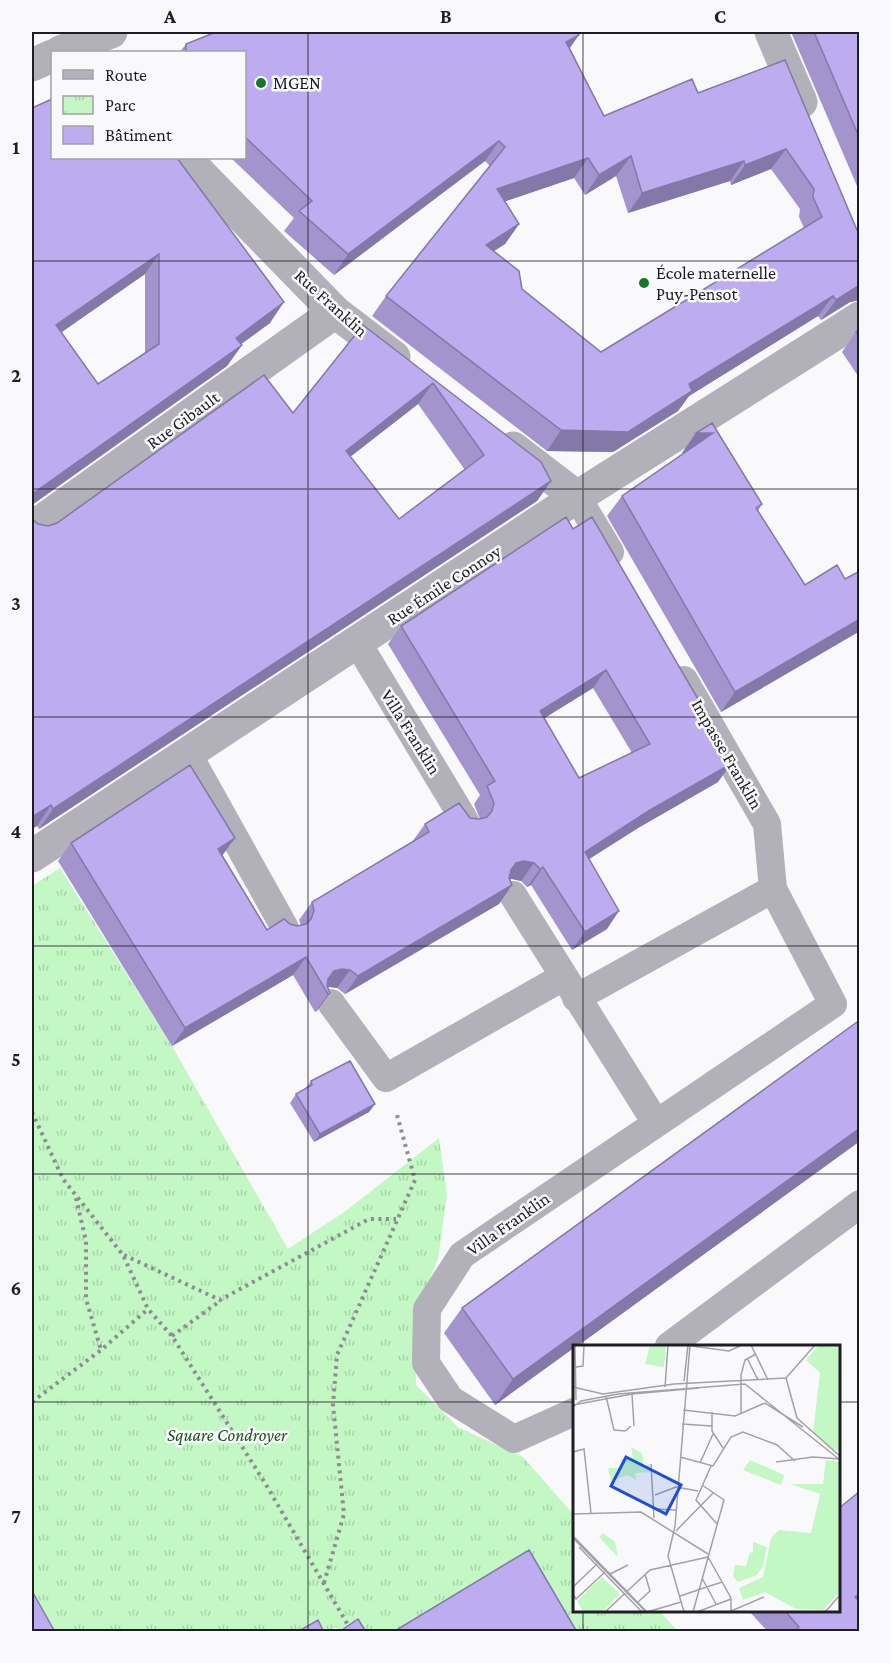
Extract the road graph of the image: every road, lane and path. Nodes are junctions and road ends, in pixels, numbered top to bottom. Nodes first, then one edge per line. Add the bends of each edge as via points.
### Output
1 (771, 32) edge
2 (106, 37) edge
3 (63, 51) edge
4 (51, 56) edge
5 (32, 65) edge
6 (811, 126) edge
7 (186, 159) edge
8 (335, 312) junction
9 (860, 318) edge
10 (419, 376) edge
11 (493, 433) edge
12 (577, 497) junction
13 (32, 528) edge
14 (622, 572) edge
15 (357, 642) junction
16 (674, 662) edge
17 (188, 754) junction
18 (465, 821) edge
19 (767, 824) joint
20 (32, 856) edge
21 (773, 889) junction
22 (513, 896) edge
23 (285, 928) edge
24 (570, 988) junction
25 (331, 1003) edge
26 (386, 1078) junction
27 (32, 1112) edge
28 (656, 1123) junction
29 (76, 1196) junction
30 (860, 1204) edge
31 (396, 1219) junction
32 (123, 1254) junction
33 (220, 1300) junction
34 (148, 1309) junction
35 (172, 1336) junction
36 (672, 1345) edge
37 (101, 1350) junction
38 (32, 1402) edge
39 (573, 1412) edge
40 (323, 1583) junction
41 (352, 1632) edge

1 - 6 street
2 - 3 street
4 - 5 street
7 - 8 street, Rue Franklin
8 - 10 street, Rue Franklin
8 - 13 street, Rue Gibault
9 - 12 street, Rue Émile Connoy
11 - 12 street
12 - 14 lane
12 - 15 street, Rue Émile Connoy
15 - 17 street, Rue Émile Connoy
15 - 18 lane, Villa Franklin
16 - 19 lane, Impasse Franklin
17 - 20 street, Rue Émile Connoy
17 - 23 lane
19 - 21 lane, Villa Franklin
21 - 24 lane
21 - 28 lane, Villa Franklin via 833,1004
22 - 24 lane
24 - 26 lane
24 - 28 lane
25 - 26 lane
26 - 31 path via 415,1180
27 - 29 path via 63,1179
28 - 39 lane, Villa Franklin via 462,1255 427,1309 426,1363 450,1399 514,1439
29 - 32 path
29 - 37 path via 86,1241 86,1299
30 - 36 lane
31 - 33 path via 369,1219
31 - 40 path via 337,1355 333,1405 344,1514
32 - 33 path
32 - 34 path
33 - 35 path
34 - 35 path
34 - 37 path
35 - 40 path
37 - 38 path
40 - 41 path

